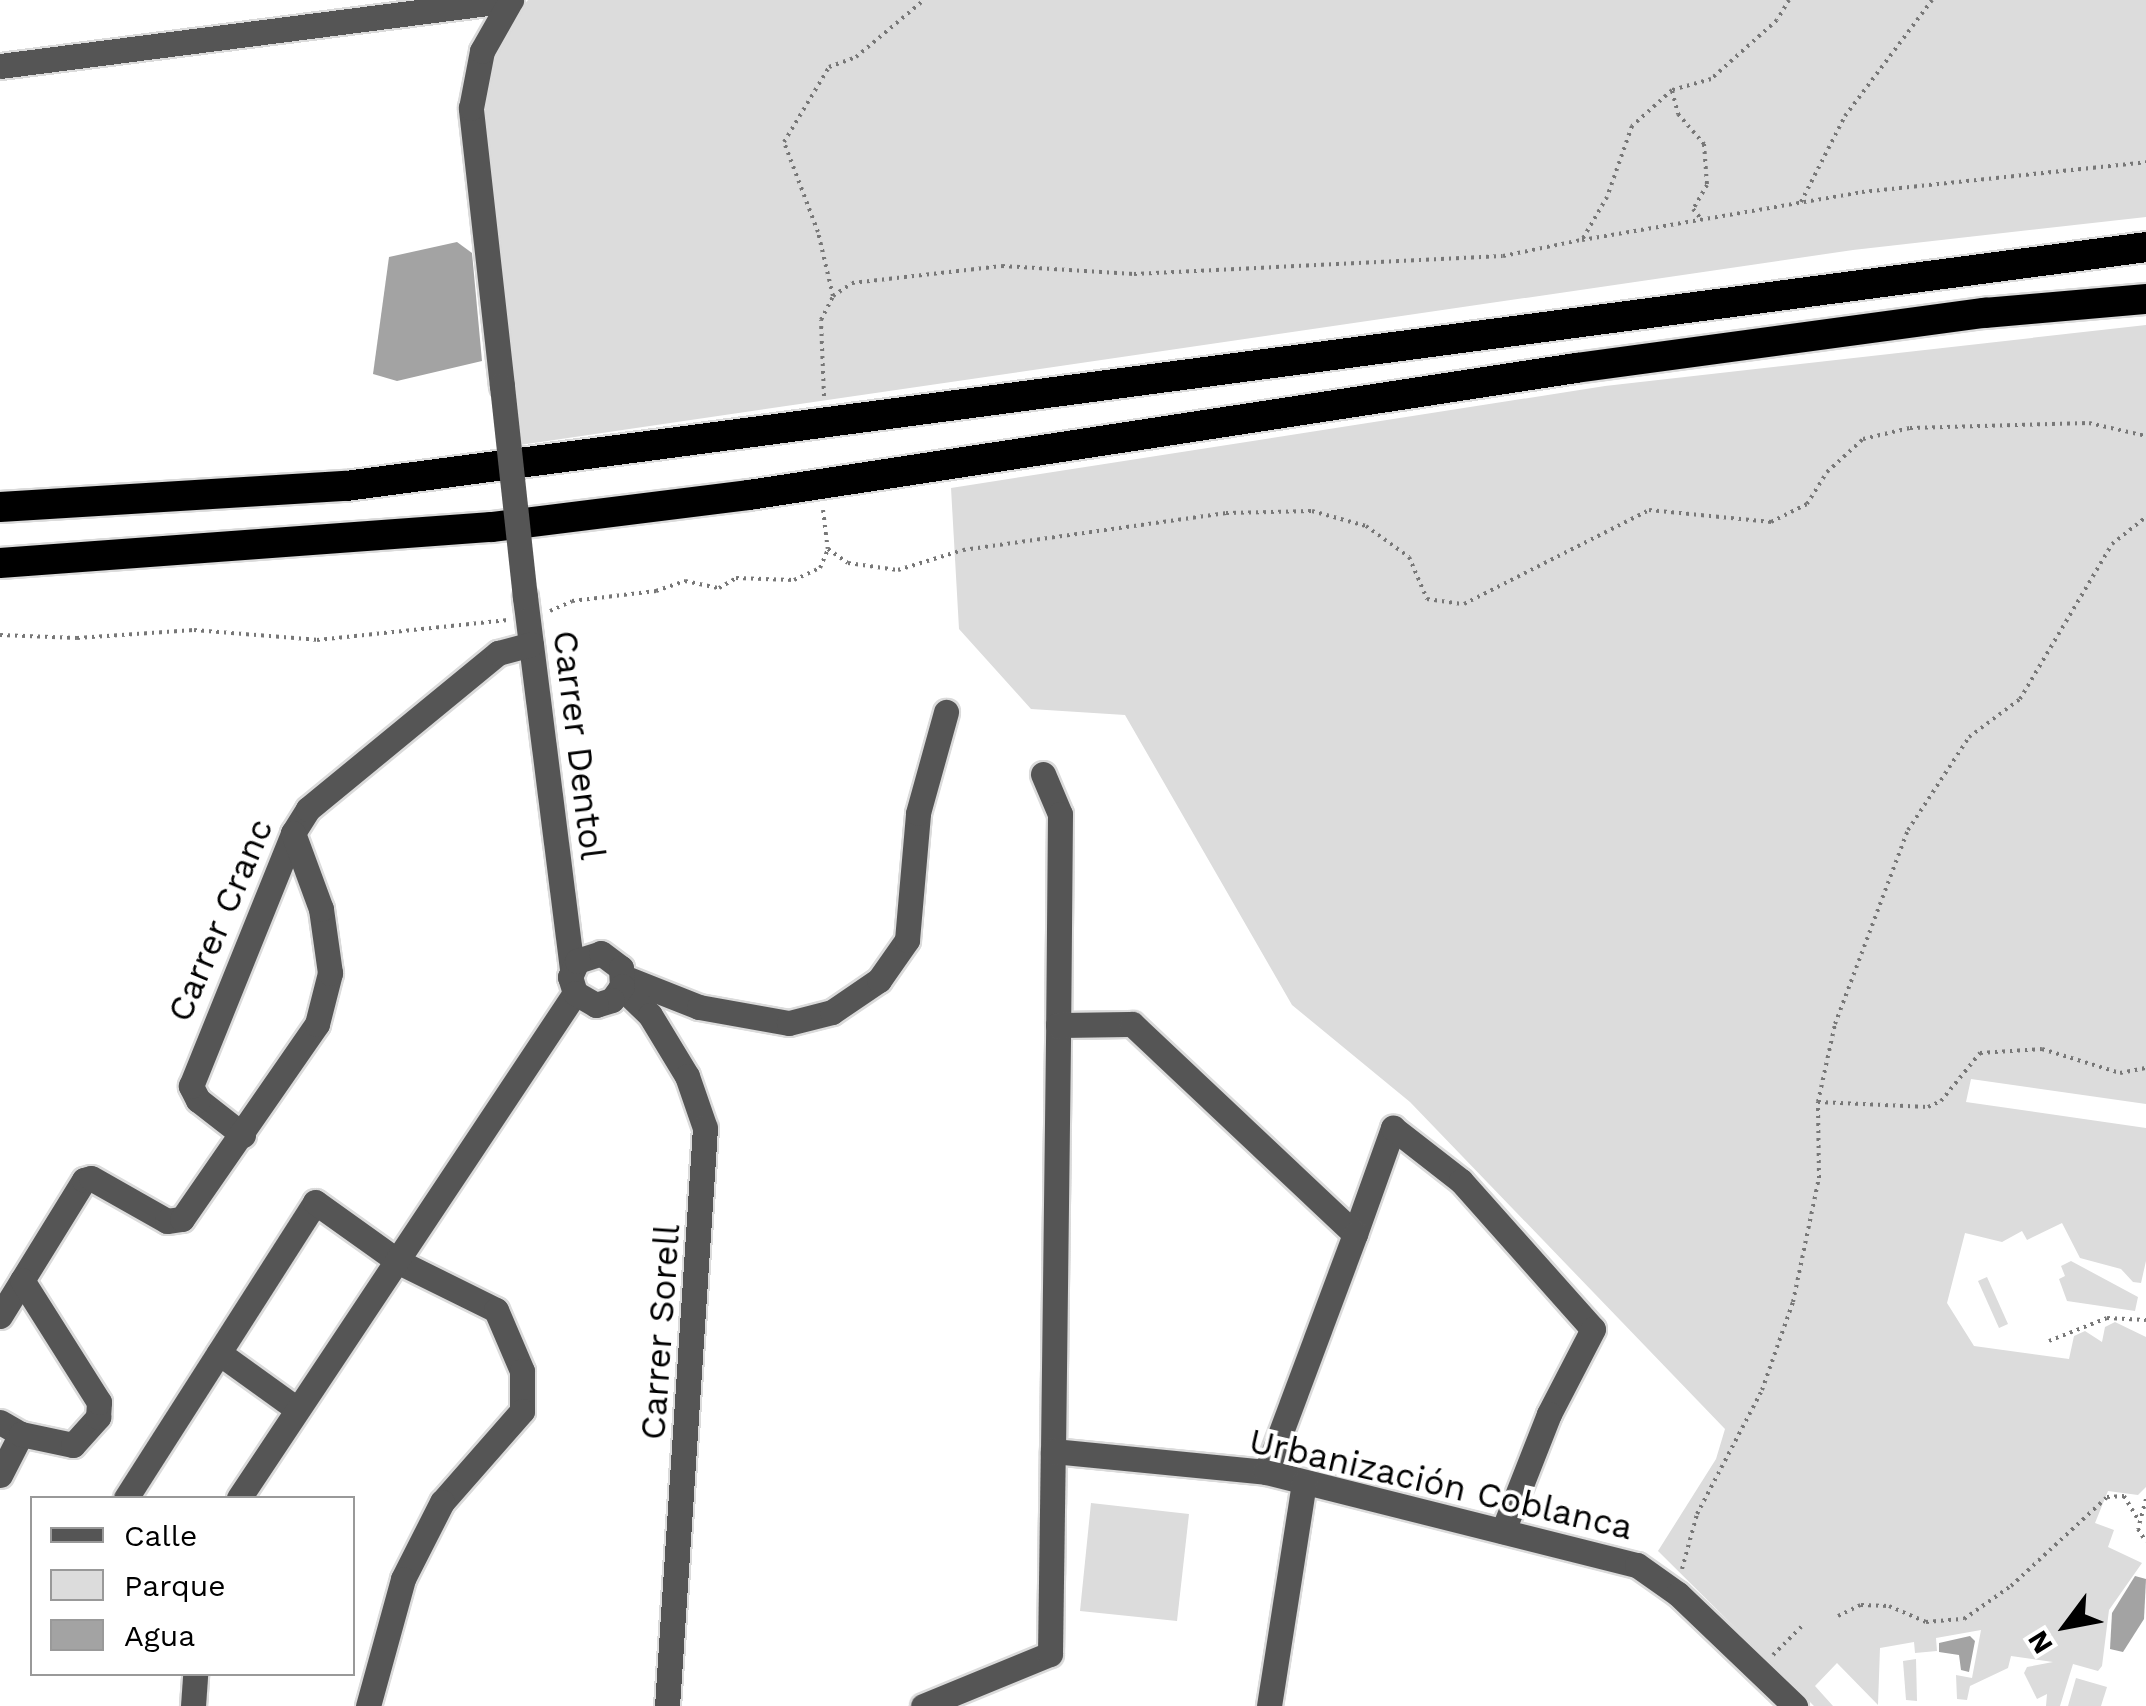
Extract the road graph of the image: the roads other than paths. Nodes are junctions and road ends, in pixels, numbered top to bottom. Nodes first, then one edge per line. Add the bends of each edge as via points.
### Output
1 (511, 0) edge
2 (0, 66) edge
3 (2146, 248) edge
4 (2146, 299) edge
5 (0, 507) edge
6 (0, 563) edge
7 (528, 620) junction
8 (946, 712) dead end
9 (1044, 774) dead end
10 (290, 840) junction
11 (270, 884) junction
12 (311, 884) junction
13 (563, 902) junction
14 (601, 953) junction
15 (574, 981) junction
16 (622, 982) junction
17 (684, 1002) junction
18 (1058, 1025) junction
19 (660, 1032) junction
20 (243, 1136) junction
21 (1355, 1234) junction
22 (400, 1262) junction
23 (22, 1280) junction
24 (0, 1316) edge
25 (218, 1353) junction
26 (297, 1408) junction
27 (10, 1428) edge
28 (1053, 1451) junction
29 (1266, 1472) junction
30 (0, 1475) edge
31 (1304, 1482) junction
32 (127, 1496) edge
33 (240, 1496) edge
34 (1503, 1532) junction
35 (194, 1676) edge
36 (193, 1706) edge
37 (368, 1706) edge
38 (667, 1706) edge
39 (927, 1706) edge
40 (1269, 1706) edge
41 (1795, 1706) edge

1 - 2 street
1 - 7 street, Carrer Dentol, bridge via 482,51 471,108
3 - 5 highway via 346,486
4 - 6 highway via 1986,312 1576,368 492,527
7 - 10 street, Carrer Cranc via 308,809
7 - 13 street, Carrer Dentol
8 - 17 street via 918,813 912,919 894,965 858,997 811,1020 768,1022
9 - 18 street via 1060,814
10 - 11 street, Carrer Cranc
10 - 12 street
11 - 12 street via 291,873
11 - 20 street, Carrer Cranc via 191,1086 198,1100
12 - 20 street via 330,972 317,1024
13 - 14 street, Carrer Dentol
13 - 15 street, Carrer Dentol
14 - 15 street via 584,956
14 - 16 street via 616,961
15 - 16 street via 596,1005
15 - 22 street
16 - 17 street
16 - 19 street, Carrer Sorell
17 - 19 street
18 - 21 street via 1132,1024
18 - 28 street
19 - 38 street, Carrer Sorell via 687,1076 705,1128
20 - 23 street via 182,1219 167,1221 84,1180
21 - 29 street
21 - 34 street via 1394,1128 1461,1181 1593,1330 1549,1414
22 - 25 street via 315,1202
22 - 26 street
22 - 37 street via 496,1310 522,1371 522,1411 442,1502 404,1579
23 - 24 street
23 - 27 street via 98,1402 98,1416 73,1445
25 - 26 street
25 - 32 street
26 - 33 street
27 - 30 street
28 - 29 street, Urbanización Coblanca
28 - 39 street via 1050,1654
29 - 31 street, Urbanización Coblanca
31 - 34 street, Urbanización Coblanca
31 - 40 street
34 - 41 street, Urbanización Coblanca via 1637,1565 1678,1594
35 - 36 street

